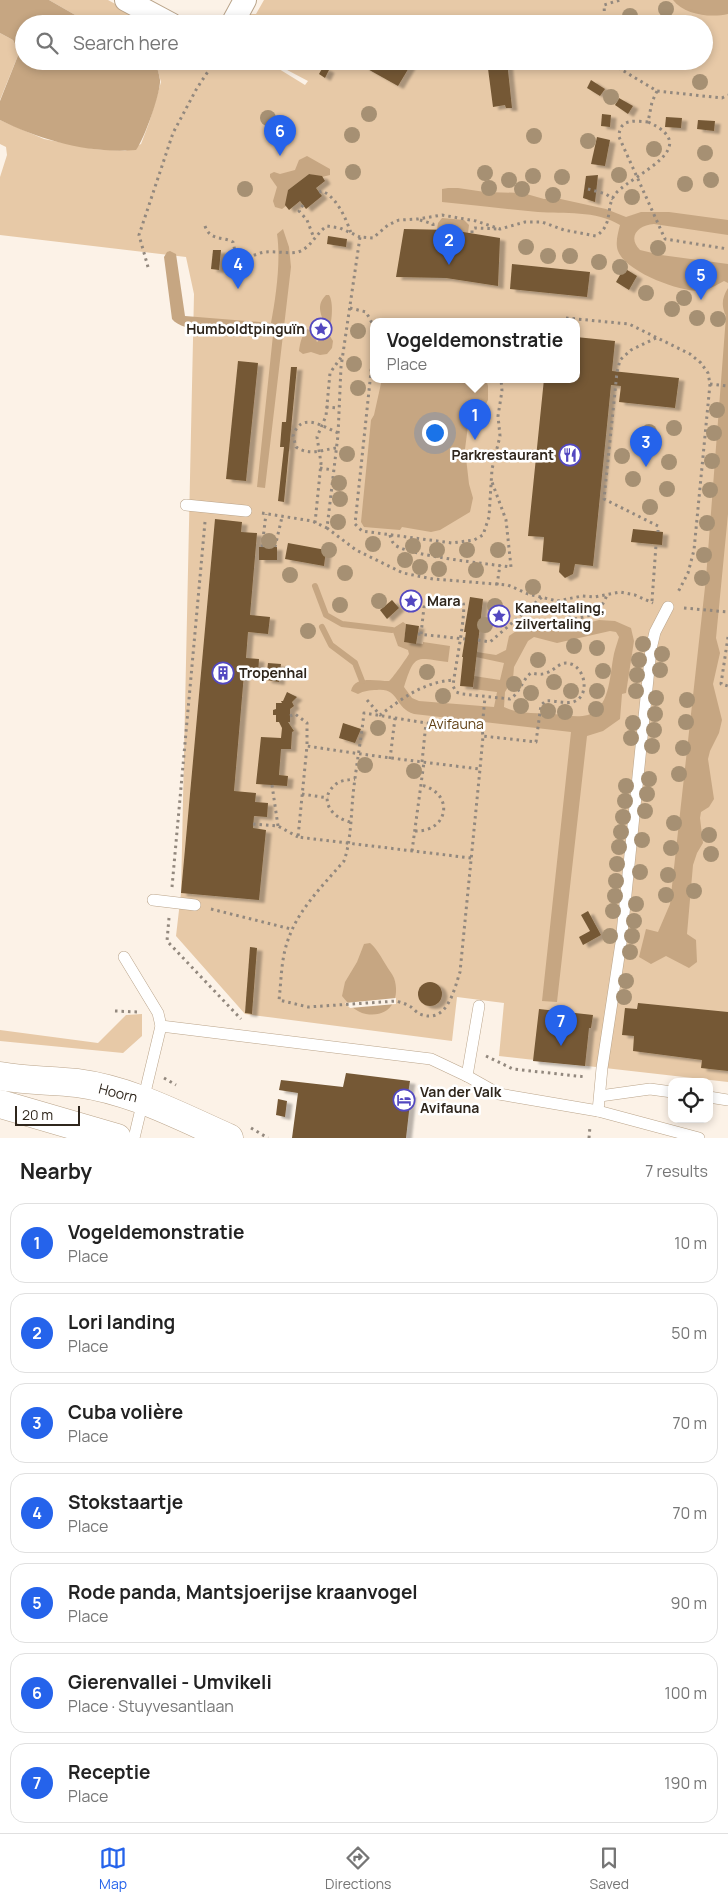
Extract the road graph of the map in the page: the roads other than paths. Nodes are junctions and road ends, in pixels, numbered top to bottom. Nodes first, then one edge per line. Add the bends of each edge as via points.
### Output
1 (126, 0) edge
2 (245, 0) edge
3 (154, 15) edge
4 (237, 15) edge
5 (186, 505) dead end
6 (246, 511) road end
7 (668, 607) road end
8 (153, 900) dead end
9 (195, 905) road end
10 (124, 957) dead end
11 (479, 1006) dead end
12 (161, 1026) junction
13 (0, 1076) edge
14 (467, 1076) junction
15 (668, 1091) edge
16 (600, 1096) junction
17 (713, 1098) edge
18 (144, 1099) junction
19 (728, 1100) edge
20 (0, 1104) edge
21 (598, 1111) junction
22 (117, 1138) edge
23 (134, 1138) edge
24 (229, 1138) edge
25 (699, 1138) edge

1 - 3 street
2 - 4 street
5 - 6 lane
7 - 16 lane via 655,632 651,649 621,943
8 - 9 lane
10 - 12 lane via 158,1013
11 - 14 lane
12 - 14 lane via 431,1059
12 - 18 lane
13 - 18 main road, Hoorn via 77,1083
14 - 21 lane via 499,1094
15 - 16 lane via 650,1089
16 - 21 lane
17 - 19 lane
18 - 23 lane
18 - 24 main road, Hoorn
20 - 22 main road
21 - 25 lane

